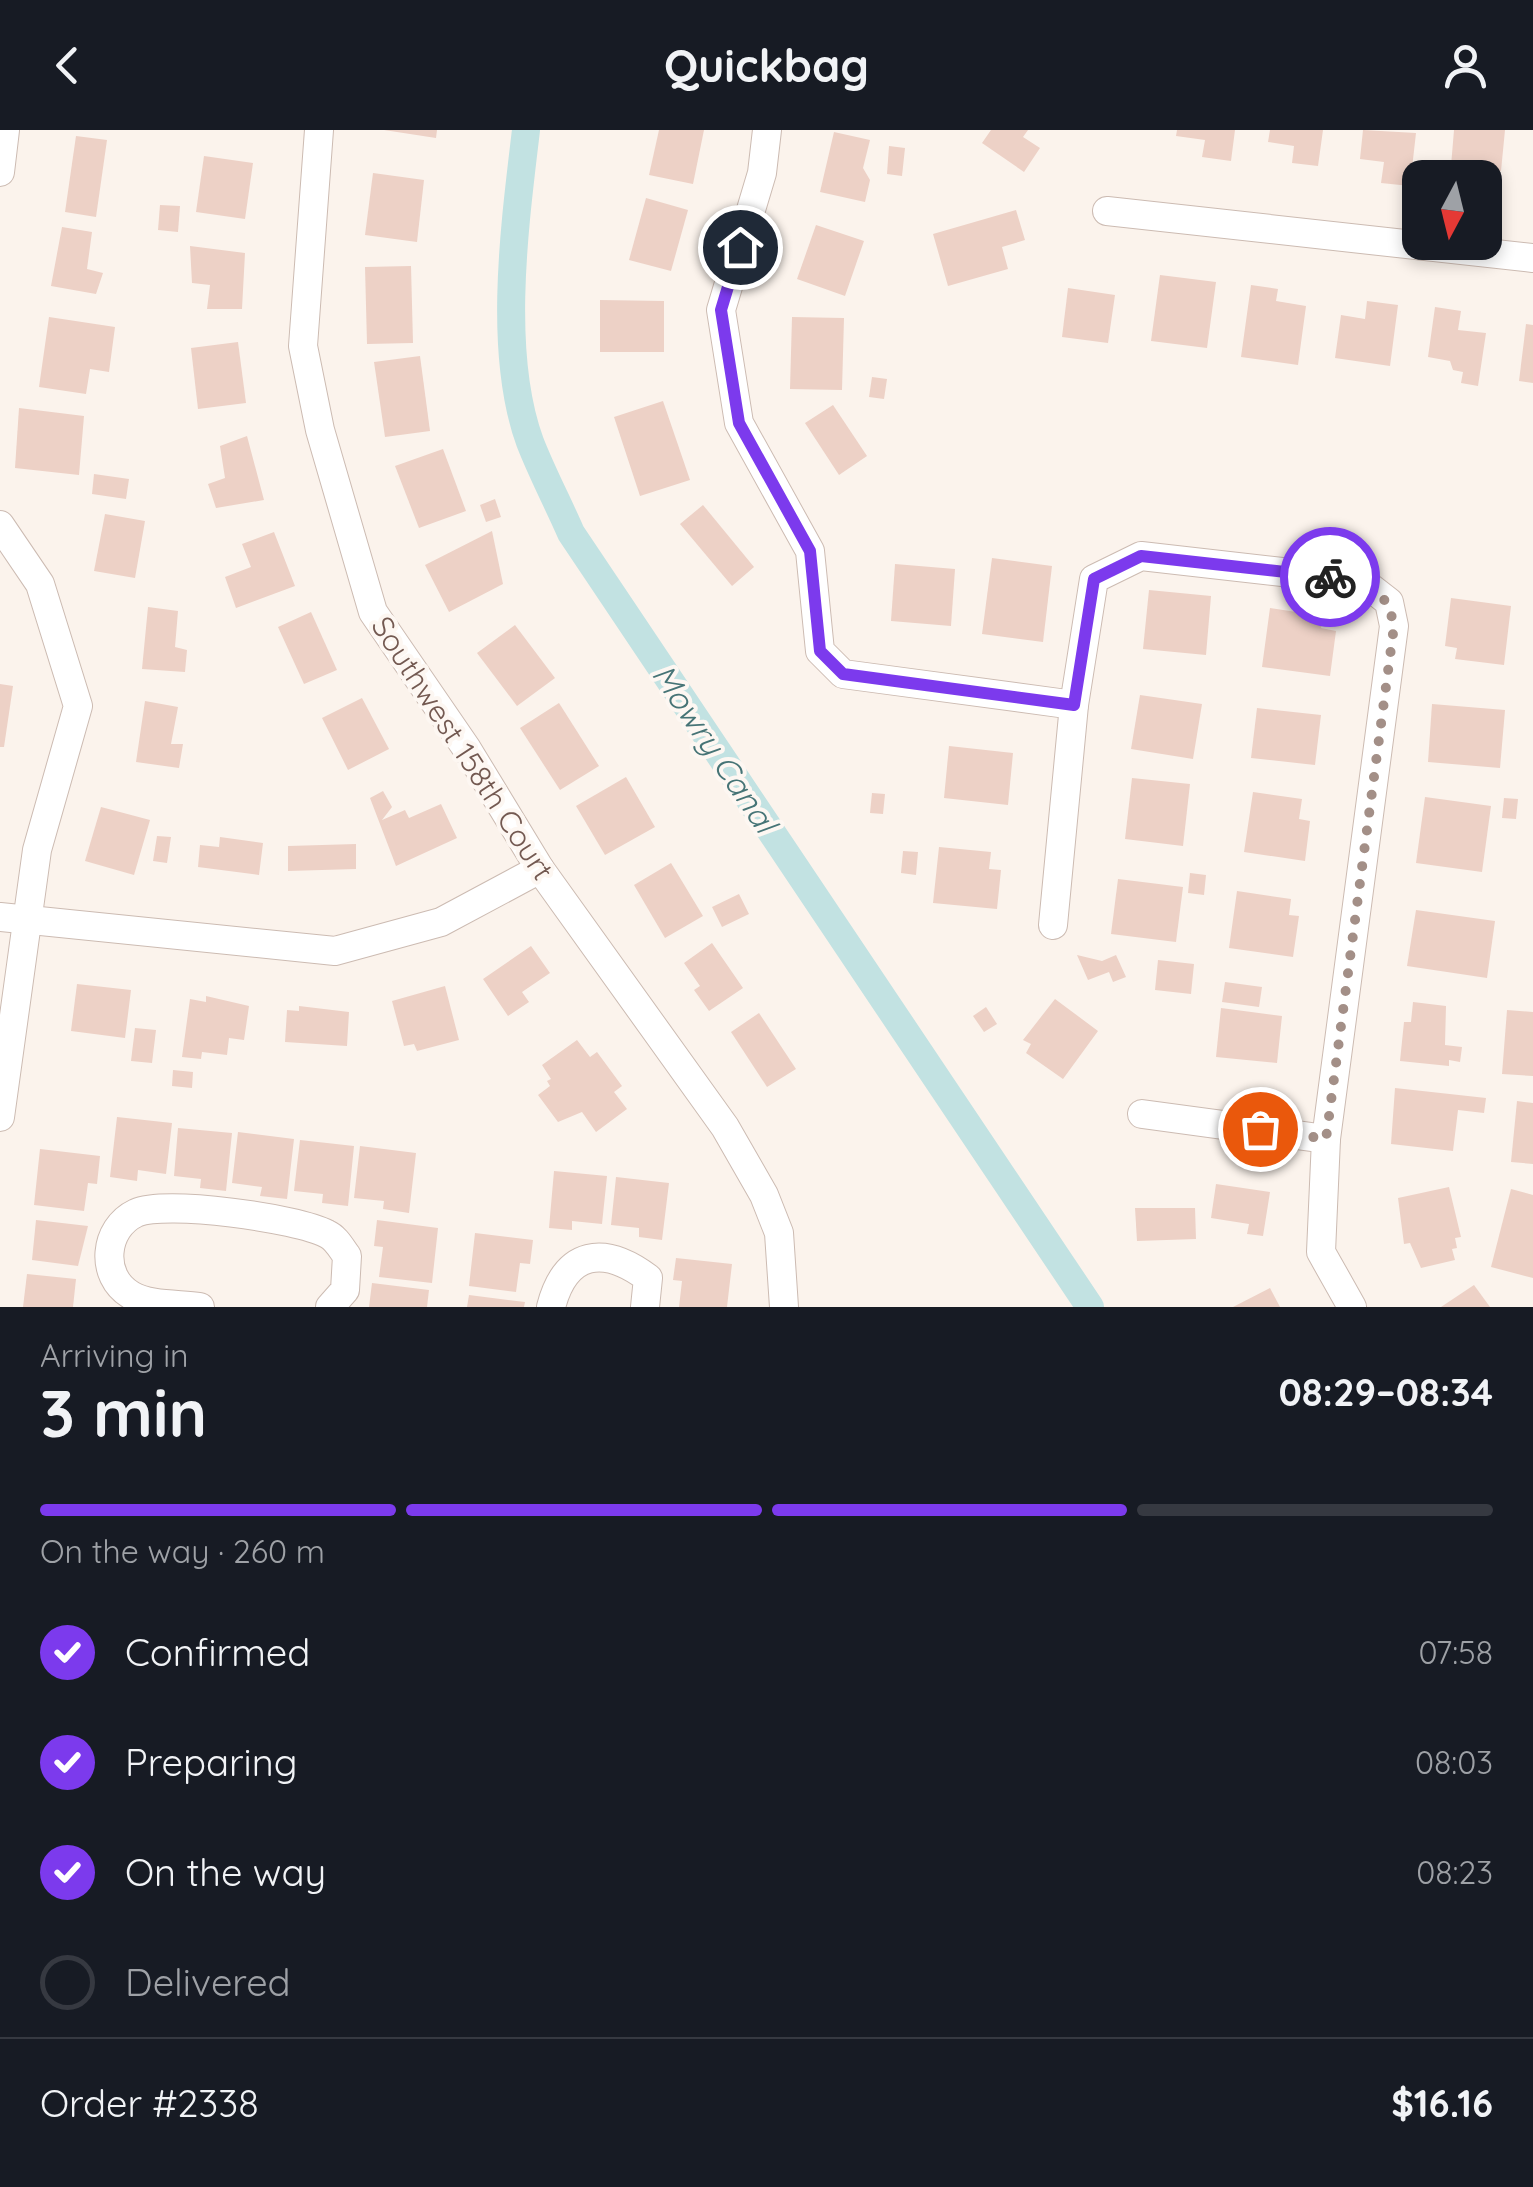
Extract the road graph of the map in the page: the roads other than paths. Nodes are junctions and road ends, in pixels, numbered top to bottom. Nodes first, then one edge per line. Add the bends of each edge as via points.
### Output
1 (5, 130) edge
2 (318, 130) edge
3 (767, 130) edge
4 (0, 172) edge
5 (1107, 212) dead end
6 (1533, 258) edge
7 (0, 524) edge
8 (1074, 705) junction
9 (540, 869) junction
10 (12, 918) edge
11 (1053, 924) dead end
12 (1142, 1114) dead end
13 (0, 1118) edge
14 (1326, 1139) junction
15 (200, 1307) edge
16 (330, 1307) edge
17 (551, 1307) edge
18 (644, 1307) edge
19 (784, 1307) edge
20 (1352, 1307) edge

1 - 4 street
2 - 9 street, Southwest 158th Court via 303,346 373,612
3 - 8 street via 762,172 721,310 739,423 810,551 820,651 843,674
5 - 6 street
7 - 10 street via 40,584 78,706
8 - 11 street
8 - 14 street via 1094,579 1141,556 1362,581 1389,602 1394,626
9 - 10 street via 441,922 335,950
9 - 19 street, Southwest 158th Court via 725,1127 764,1195 778,1233
10 - 13 street
12 - 14 street
14 - 20 street via 1321,1252
15 - 16 street via 133,1296 118,1284 109,1249 125,1219 167,1208 306,1226 332,1236 347,1256 345,1290
17 - 18 street via 558,1281 595,1257 625,1261 648,1278

